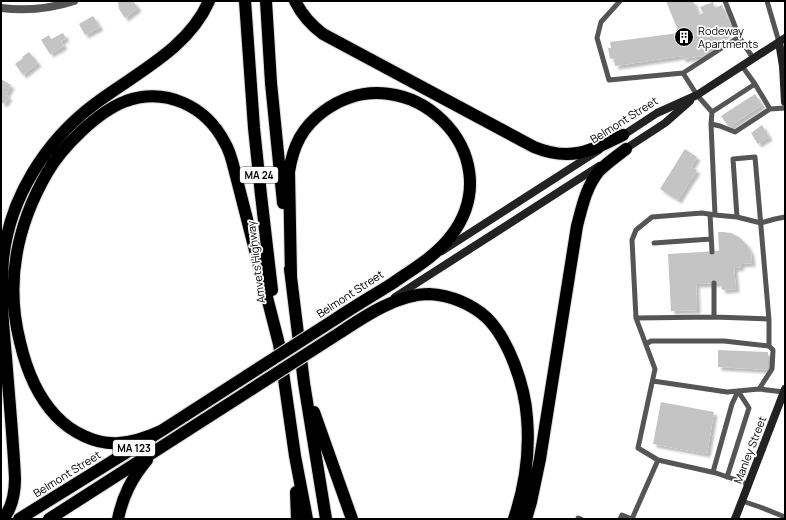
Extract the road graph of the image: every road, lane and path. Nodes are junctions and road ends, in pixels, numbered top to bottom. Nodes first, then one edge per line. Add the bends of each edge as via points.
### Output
1 (74, 1) edge
2 (209, 1) edge
3 (245, 1) edge
4 (266, 1) edge
5 (295, 1) edge
6 (620, 1) edge
7 (725, 1) edge
8 (767, 1) edge
9 (2, 11) edge
10 (739, 37) junction
11 (782, 40) edge
12 (753, 58) junction
13 (742, 66) junction
14 (683, 73) junction
15 (755, 84) junction
16 (696, 95) junction
17 (785, 102) edge
18 (785, 108) edge
19 (770, 109) junction
20 (712, 112) junction
21 (711, 124) junction
22 (623, 135) junction
23 (626, 149) junction
24 (712, 215) junction
25 (737, 217) junction
26 (785, 217) edge
27 (761, 223) junction
28 (711, 239) junction
29 (654, 243) dead end
30 (712, 252) dead end
31 (418, 266) junction
32 (290, 276) junction
33 (714, 283) dead end
34 (714, 317) junction
35 (636, 318) junction
36 (769, 319) junction
37 (359, 320) junction
38 (646, 344) junction
39 (769, 346) junction
40 (280, 348) junction
41 (652, 381) junction
42 (304, 383) junction
43 (758, 388) junction
44 (784, 390) edge
45 (738, 391) junction
46 (161, 431) junction
47 (164, 445) junction
48 (296, 456) junction
49 (658, 460) junction
50 (713, 472) junction
51 (727, 477) junction
52 (748, 484) junction
53 (742, 501) junction
54 (785, 518) edge
55 (3, 519) edge
56 (20, 519) edge
57 (49, 519) edge
58 (118, 519) edge
59 (297, 519) edge
60 (307, 519) edge
61 (326, 519) edge
62 (352, 519) edge
63 (514, 519) edge
64 (526, 519) edge
65 (578, 519) edge
66 (581, 519) edge
67 (620, 519) edge
68 (632, 519) edge
69 (735, 519) edge

1 - 9 street via 38,10
2 - 55 highway via 196,24 174,47 90,107 60,135 28,180 19,201 7,238 2,277 2,312 15,478 12,503
3 - 40 highway, Amvets Highway / MA 24 via 261,195
4 - 32 highway, MA 24
5 - 22 highway via 309,23 323,34 534,147 550,153 576,154
6 - 14 lane via 601,22 597,38 609,80
7 - 10 lane
8 - 11 lane
10 - 12 lane
10 - 14 lane
11 - 12 main road, Belmont Street / MA 123
11 - 17 main road
12 - 13 main road, Belmont Street / MA 123
13 - 15 lane
13 - 16 main road, Belmont Street / MA 123
14 - 16 lane
15 - 19 lane
15 - 20 lane
16 - 20 lane
16 - 22 main road, Belmont Street / MA 123 via 657,113
16 - 23 main road, Belmont Street / MA 123 via 665,123
18 - 19 lane
19 - 21 lane via 735,132
20 - 21 lane
21 - 24 lane
22 - 31 main road, Belmont Street / MA 123
23 - 37 main road, Belmont Street / MA 123
23 - 64 highway via 600,171 587,193 581,211 540,459
24 - 25 lane
24 - 28 lane
24 - 35 lane via 702,213 652,217 636,230 632,240
25 - 27 lane
25 - 27 lane via 734,159 755,157
26 - 27 lane
27 - 36 lane
28 - 29 lane
28 - 30 lane
31 - 32 highway via 445,244 462,219 469,194 470,176 467,159 462,146 445,123 422,104 397,95 374,93 341,101 318,116 302,132 294,150 289,172
31 - 46 highway, Belmont Street / MA 123, bridge
32 - 42 highway, MA 24
33 - 34 lane
34 - 35 lane
34 - 36 lane
35 - 38 lane
36 - 39 lane
37 - 47 highway, Belmont Street / MA 123, bridge
37 - 63 highway via 401,300 429,294 445,296 467,304 496,328 517,370 526,403 528,442 525,475
38 - 39 lane via 652,341 724,341
38 - 41 lane via 655,369
39 - 43 lane via 773,350 772,369
40 - 46 highway via 230,153 214,125 190,105 162,97 142,97 126,101 96,118 77,135 53,164 29,209 19,242 14,274 17,332 26,363 39,393 61,422 83,435 110,443 130,441
40 - 48 highway, Amvets Highway / MA 24
41 - 45 lane via 727,392
41 - 49 lane via 638,448
42 - 61 highway, MA 24
42 - 62 highway
43 - 44 lane
43 - 45 lane
44 - 52 main road, Manley Street
45 - 50 lane
45 - 51 lane via 748,408
46 - 56 highway, Belmont Street / MA 123
47 - 57 highway, Belmont Street / MA 123
47 - 58 highway via 148,459 130,482
48 - 59 highway
48 - 60 highway, Amvets Highway / MA 24
49 - 50 lane
49 - 68 lane
50 - 51 lane
51 - 52 lane
52 - 53 main road, Manley Street
53 - 54 lane
53 - 69 main road, Manley Street
65 - 66 lane
67 - 68 lane via 622,515

